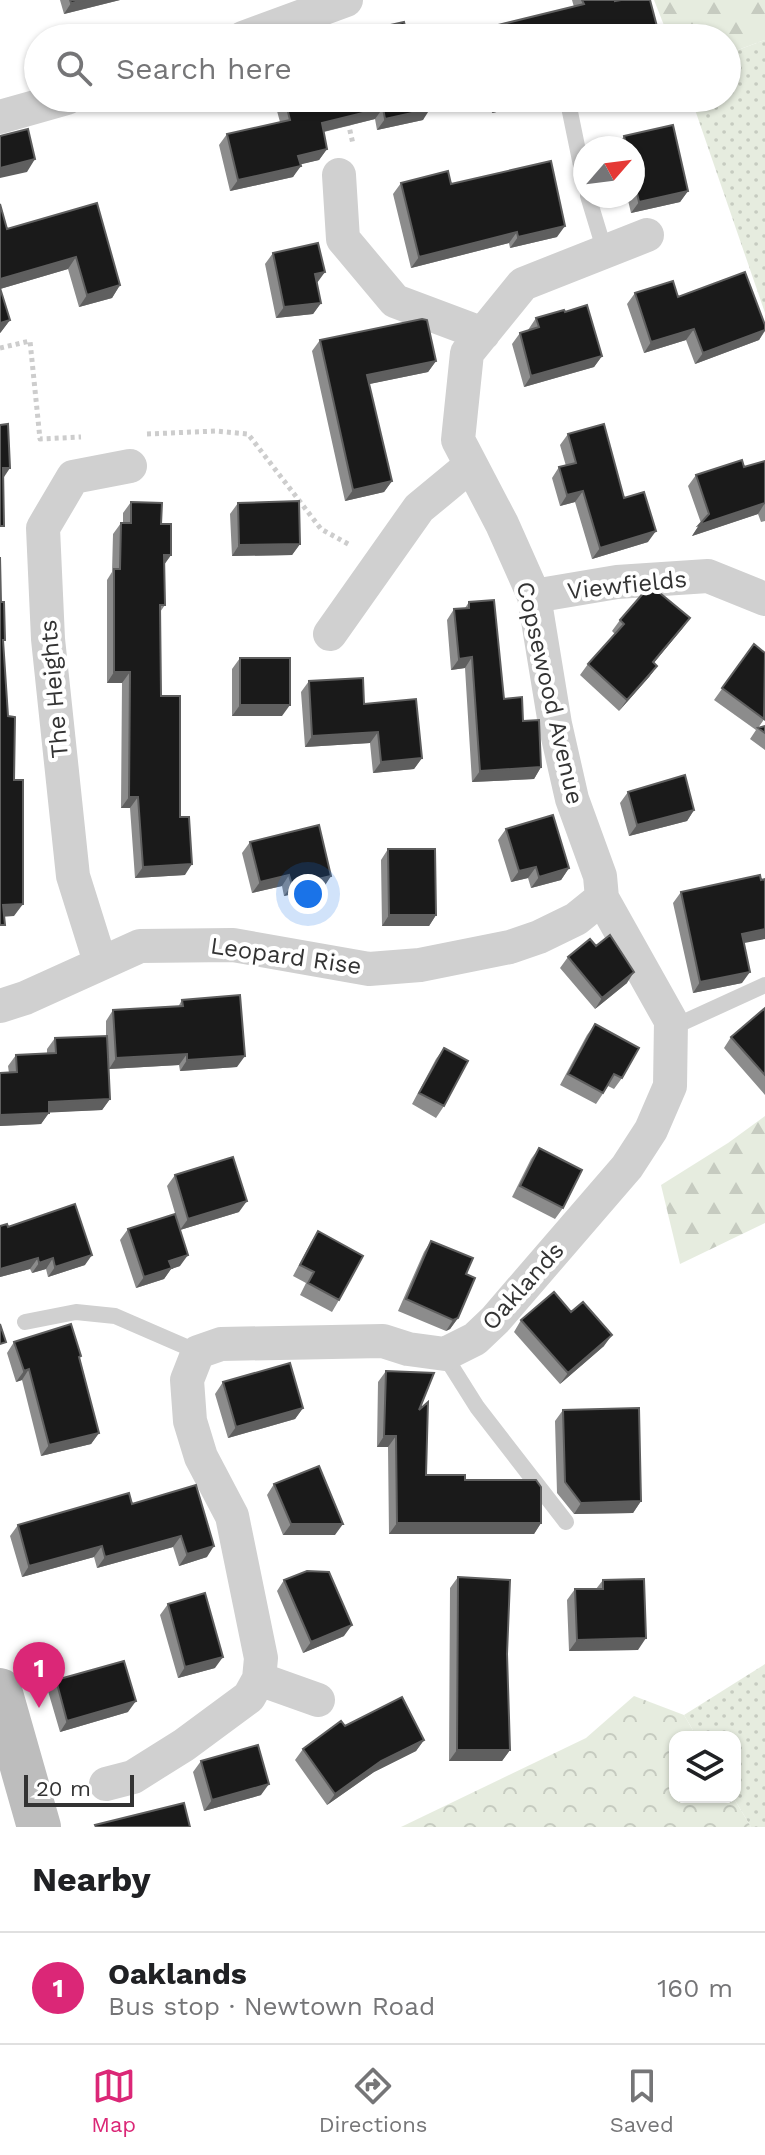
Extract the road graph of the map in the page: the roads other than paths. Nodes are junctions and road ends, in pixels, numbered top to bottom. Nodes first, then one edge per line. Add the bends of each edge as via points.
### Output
1 (346, 0) edge
2 (281, 24) edge
3 (24, 110) edge
4 (570, 112) edge
5 (0, 117) edge
6 (575, 136) edge
7 (339, 175) dead end
8 (592, 208) edge
9 (647, 235) dead end
10 (605, 252) junction
11 (483, 334) junction
12 (471, 465) junction
13 (130, 466) dead end
14 (534, 596) junction
15 (765, 599) edge
16 (330, 634) dead end
17 (602, 898) junction
18 (100, 962) junction
19 (765, 985) edge
20 (0, 1006) edge
21 (671, 1028) junction
22 (25, 1322) dead end
23 (198, 1352) junction
24 (443, 1353) junction
25 (566, 1522) dead end
26 (259, 1679) junction
27 (0, 1690) edge
28 (318, 1700) dead end
29 (106, 1784) dead end
30 (39, 1827) edge

1 - 2 street
3 - 5 street
4 - 6 lane
7 - 11 street via 343,239 395,301
8 - 10 lane
9 - 10 street, Copsewood Avenue
10 - 11 street, Copsewood Avenue via 523,284
11 - 12 street, Copsewood Avenue via 467,353 458,440
12 - 14 street, Copsewood Avenue
12 - 16 street via 419,508
13 - 18 street, The Heights via 73,477 43,528 48,639 73,876
14 - 15 street, Viewfields via 617,582 708,576
14 - 17 street, Copsewood Avenue via 558,739
17 - 18 street, Leopard Rise via 576,919 539,937 420,965 369,969 233,945 195,944 140,946
17 - 21 street, Oaklands
18 - 20 street, Leopard Rise
19 - 21 lane
21 - 24 street, Oaklands via 670,1086 627,1167 495,1320 475,1339
22 - 23 lane via 76,1312 115,1316
23 - 24 street via 221,1344 383,1341
23 - 26 street via 187,1380 190,1421 201,1457 232,1516 261,1658
24 - 25 lane via 477,1407
26 - 28 street
26 - 29 street via 249,1697 184,1745 133,1777
27 - 30 main road

